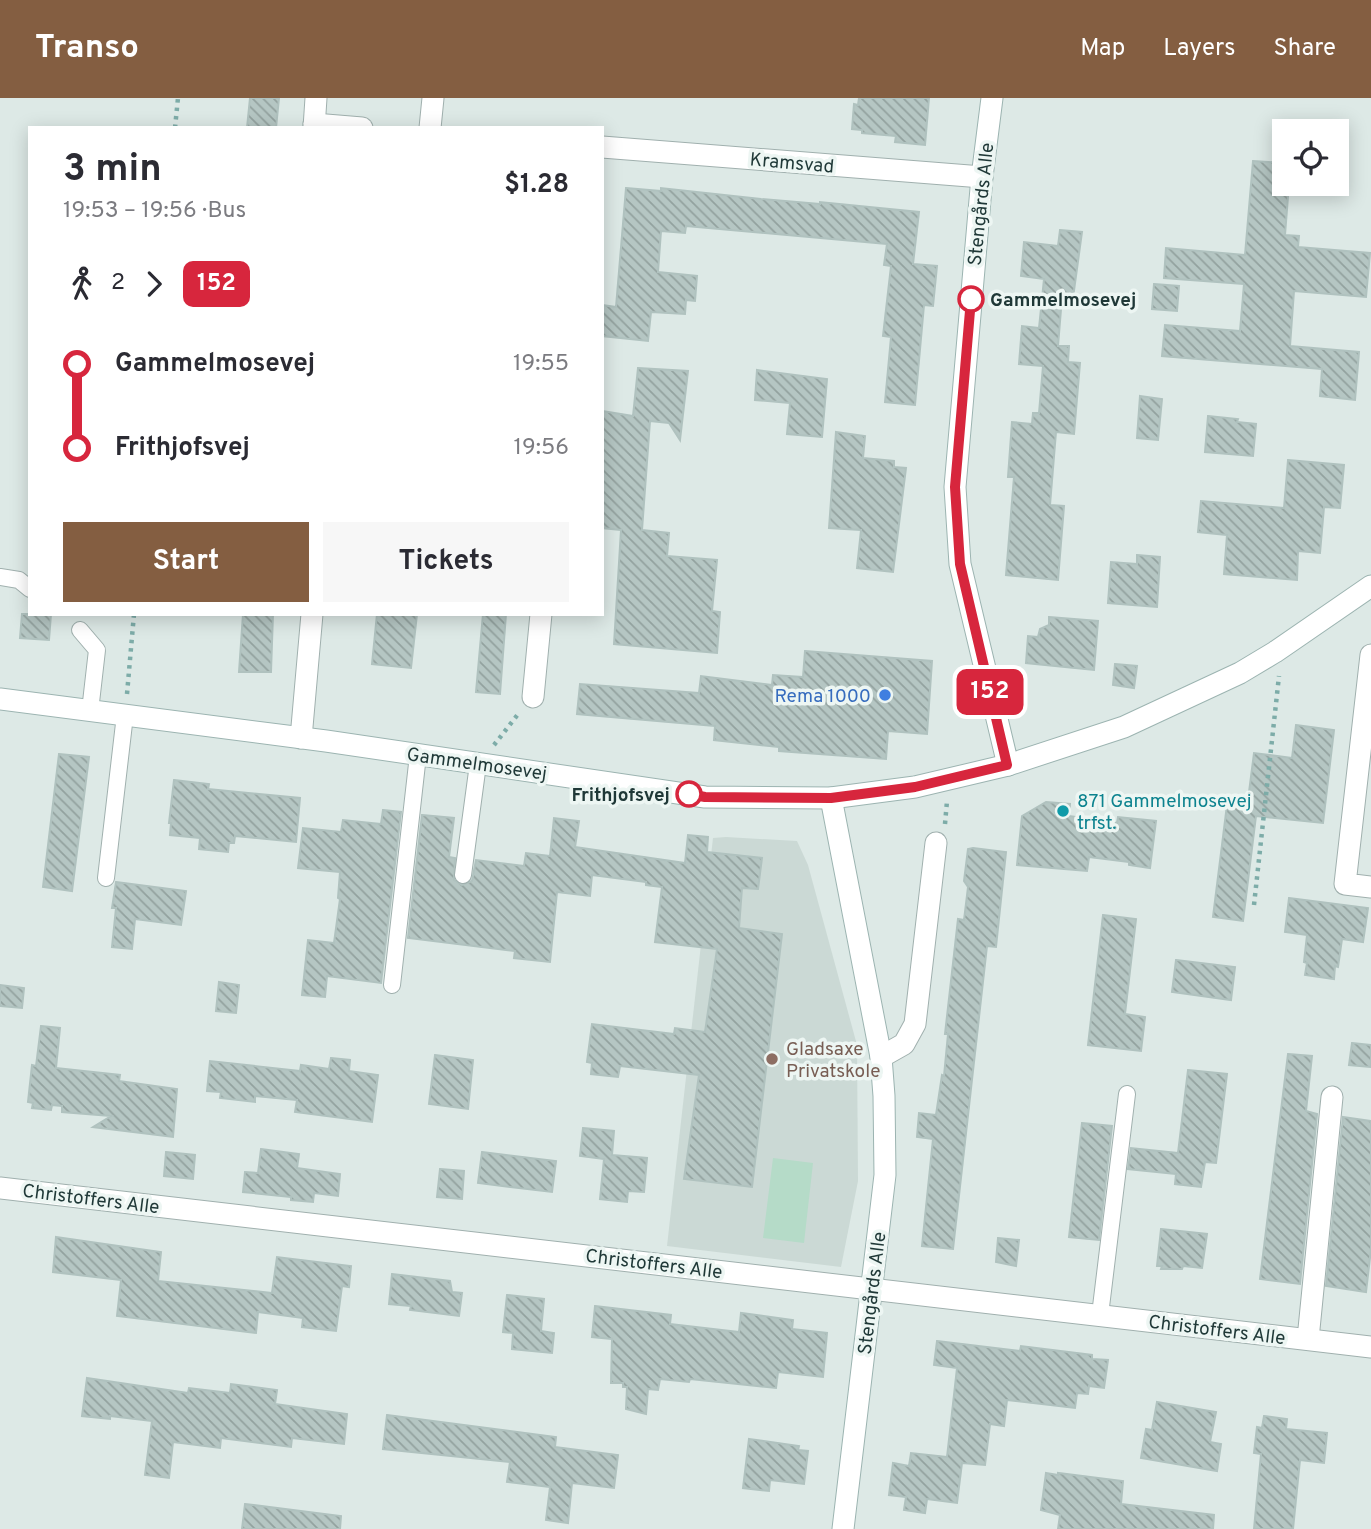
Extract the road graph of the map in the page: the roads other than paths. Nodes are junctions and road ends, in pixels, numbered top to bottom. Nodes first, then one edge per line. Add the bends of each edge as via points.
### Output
1 (316, 98) edge
2 (433, 98) edge
3 (992, 98) edge
4 (314, 126) edge
5 (430, 126) edge
6 (604, 147) edge
7 (982, 177) junction
8 (0, 577) edge
9 (1371, 586) edge
10 (28, 587) edge
11 (312, 616) edge
12 (541, 616) edge
13 (80, 631) dead end
14 (1371, 656) edge
15 (533, 697) road end
16 (0, 699) edge
17 (90, 710) junction
18 (125, 715) junction
19 (301, 738) junction
20 (418, 755) junction
21 (478, 764) junction
22 (1007, 765) junction
23 (831, 798) junction
24 (936, 843) road end
25 (463, 874) dead end
26 (106, 878) dead end
27 (1371, 887) edge
28 (392, 985) dead end
29 (881, 1057) junction
30 (1127, 1094) dead end
31 (1332, 1097) dead end
32 (0, 1188) edge
33 (872, 1288) junction
34 (1100, 1315) junction
35 (1308, 1339) junction
36 (1371, 1347) edge
37 (843, 1529) edge

1 - 4 street
2 - 5 street
3 - 7 street, Stengårds Alle
6 - 7 street, Kramsvad
7 - 22 street, Stengårds Alle via 955,487 960,564
8 - 10 lane via 19,580
9 - 22 street, Gammelmosevej via 1240,673 1124,727
11 - 19 street
12 - 15 street
13 - 17 lane via 97,650
14 - 27 street via 1345,884
16 - 17 street, Gammelmosevej
17 - 18 street, Gammelmosevej
18 - 19 street, Gammelmosevej
18 - 26 lane
19 - 20 street, Gammelmosevej
20 - 21 street, Gammelmosevej
20 - 28 lane
21 - 23 street, Gammelmosevej via 705,797
21 - 25 lane
22 - 23 street, Gammelmosevej via 915,787
23 - 29 street, Stengårds Alle
24 - 29 street via 915,1024 904,1044
29 - 33 street, Stengårds Alle via 885,1175
30 - 34 lane
31 - 35 street, Christoffers Alle
32 - 33 street, Christoffers Alle
33 - 34 street, Christoffers Alle
33 - 37 street, Stengårds Alle
34 - 35 street, Christoffers Alle
35 - 36 street, Christoffers Alle

